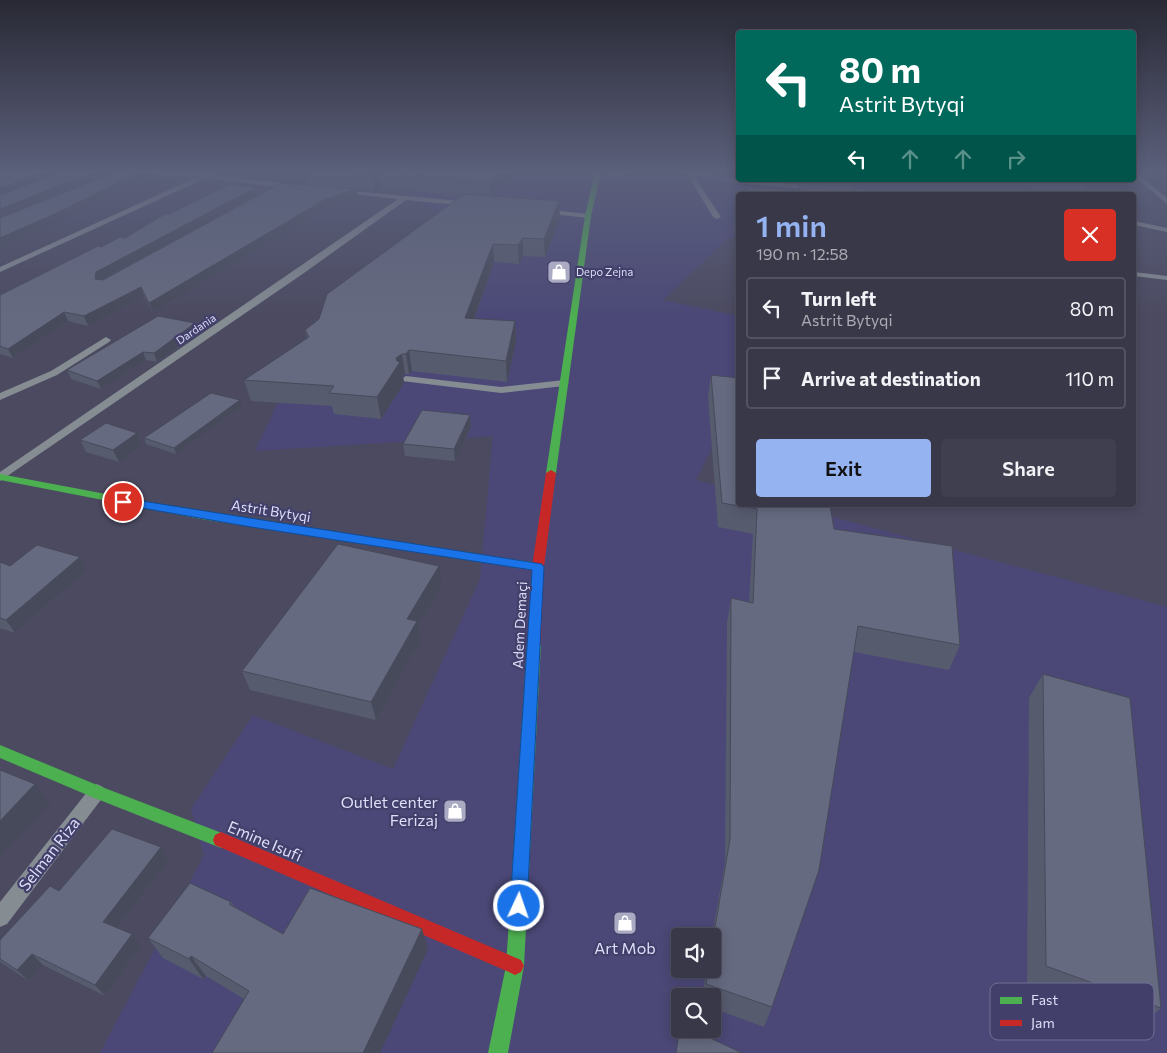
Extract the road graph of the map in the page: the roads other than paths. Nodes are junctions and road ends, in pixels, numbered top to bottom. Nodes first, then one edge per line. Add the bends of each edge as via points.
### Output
1 (109, 220) edge
2 (373, 220) edge
3 (587, 220) edge
4 (1136, 223) edge
5 (1167, 230) edge
6 (0, 270) edge
7 (1136, 274) edge
8 (1167, 278) edge
9 (106, 340) dead end
10 (406, 379) edge
11 (564, 383) junction
12 (0, 397) edge
13 (0, 477) edge
14 (538, 567) junction
15 (0, 751) edge
16 (97, 792) junction
17 (0, 917) edge
18 (515, 966) junction
19 (498, 1053) edge

1 - 6 street
2 - 13 street, Dardania
3 - 11 main road, Adem Demaçi
4 - 5 street
7 - 8 street
9 - 12 street via 54,373
10 - 11 street via 501,390
11 - 14 main road, Adem Demaçi
13 - 14 main road, Astrit Bytyqi via 251,523
14 - 18 main road, Adem Demaçi
15 - 16 main road, Emine Isufi
16 - 17 street, Selman Riza
16 - 18 main road, Emine Isufi via 204,833
18 - 19 main road, Adem Demaçi

